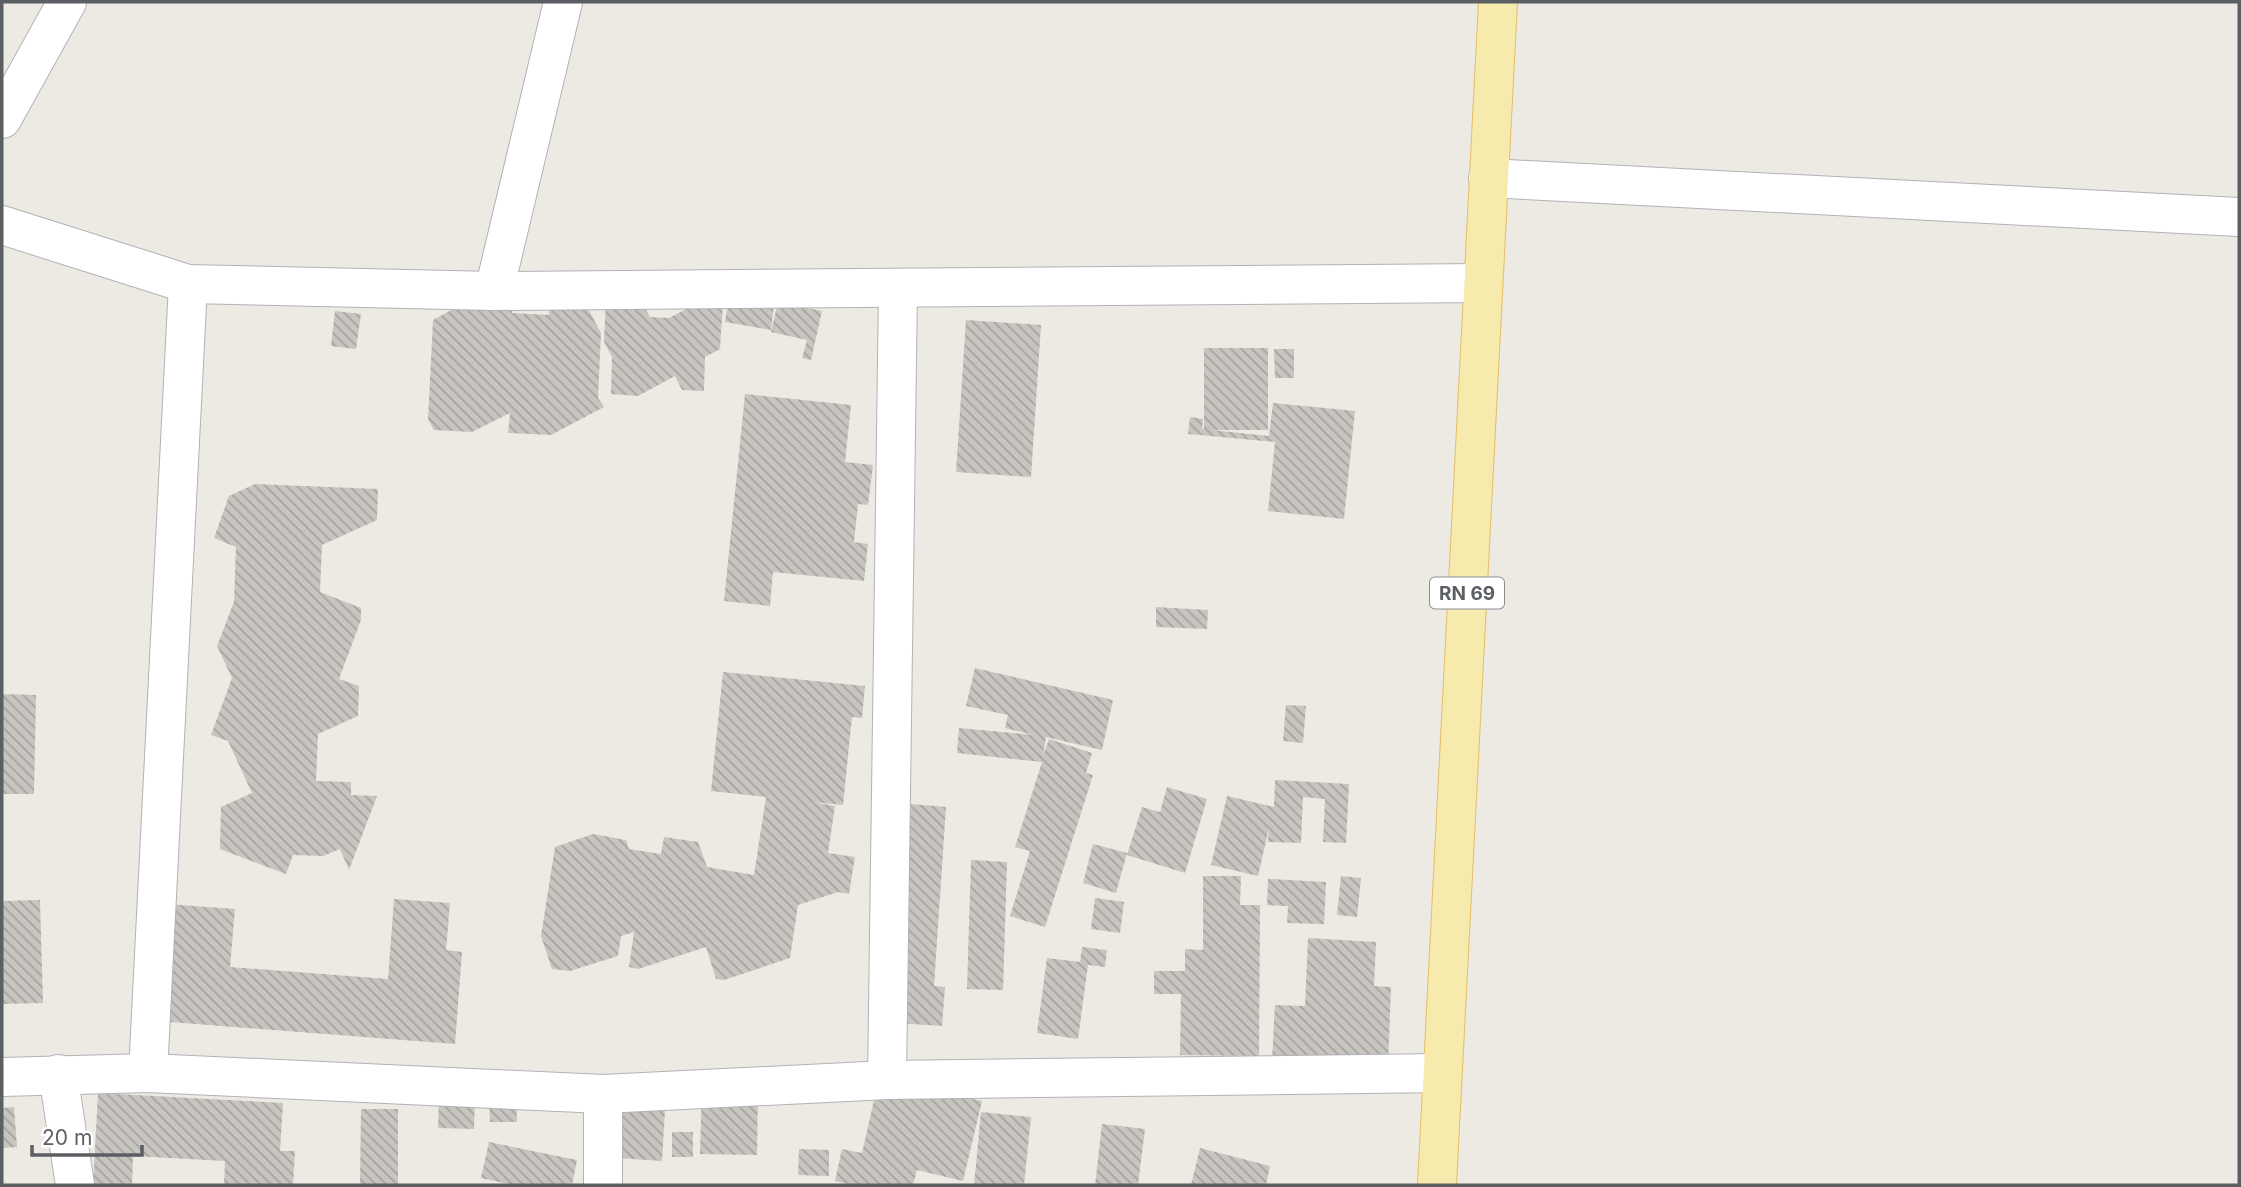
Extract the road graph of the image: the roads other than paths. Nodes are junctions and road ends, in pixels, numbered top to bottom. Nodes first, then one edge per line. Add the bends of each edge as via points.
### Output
1 (67, 2) edge
2 (563, 2) edge
3 (1498, 2) edge
4 (2, 120) edge
5 (1488, 178) junction
6 (2239, 217) edge
7 (2, 225) edge
8 (1483, 283) junction
9 (188, 284) junction
10 (898, 289) junction
11 (494, 292) junction
12 (148, 1073) junction
13 (1442, 1073) junction
14 (58, 1074) junction
15 (2, 1077) edge
16 (887, 1080) junction
17 (603, 1094) junction
18 (75, 1185) edge
19 (603, 1185) edge
20 (1437, 1185) edge

1 - 4 street
2 - 11 street
3 - 5 main road, RN 69
5 - 6 street
5 - 8 main road, RN 69
7 - 9 street
8 - 10 street
8 - 13 main road, RN 69
9 - 11 street
9 - 12 street
10 - 11 street
10 - 16 street
12 - 14 street
12 - 17 street
13 - 16 street
13 - 20 main road, RN 69
14 - 15 street
14 - 18 street
16 - 17 street
17 - 19 street

